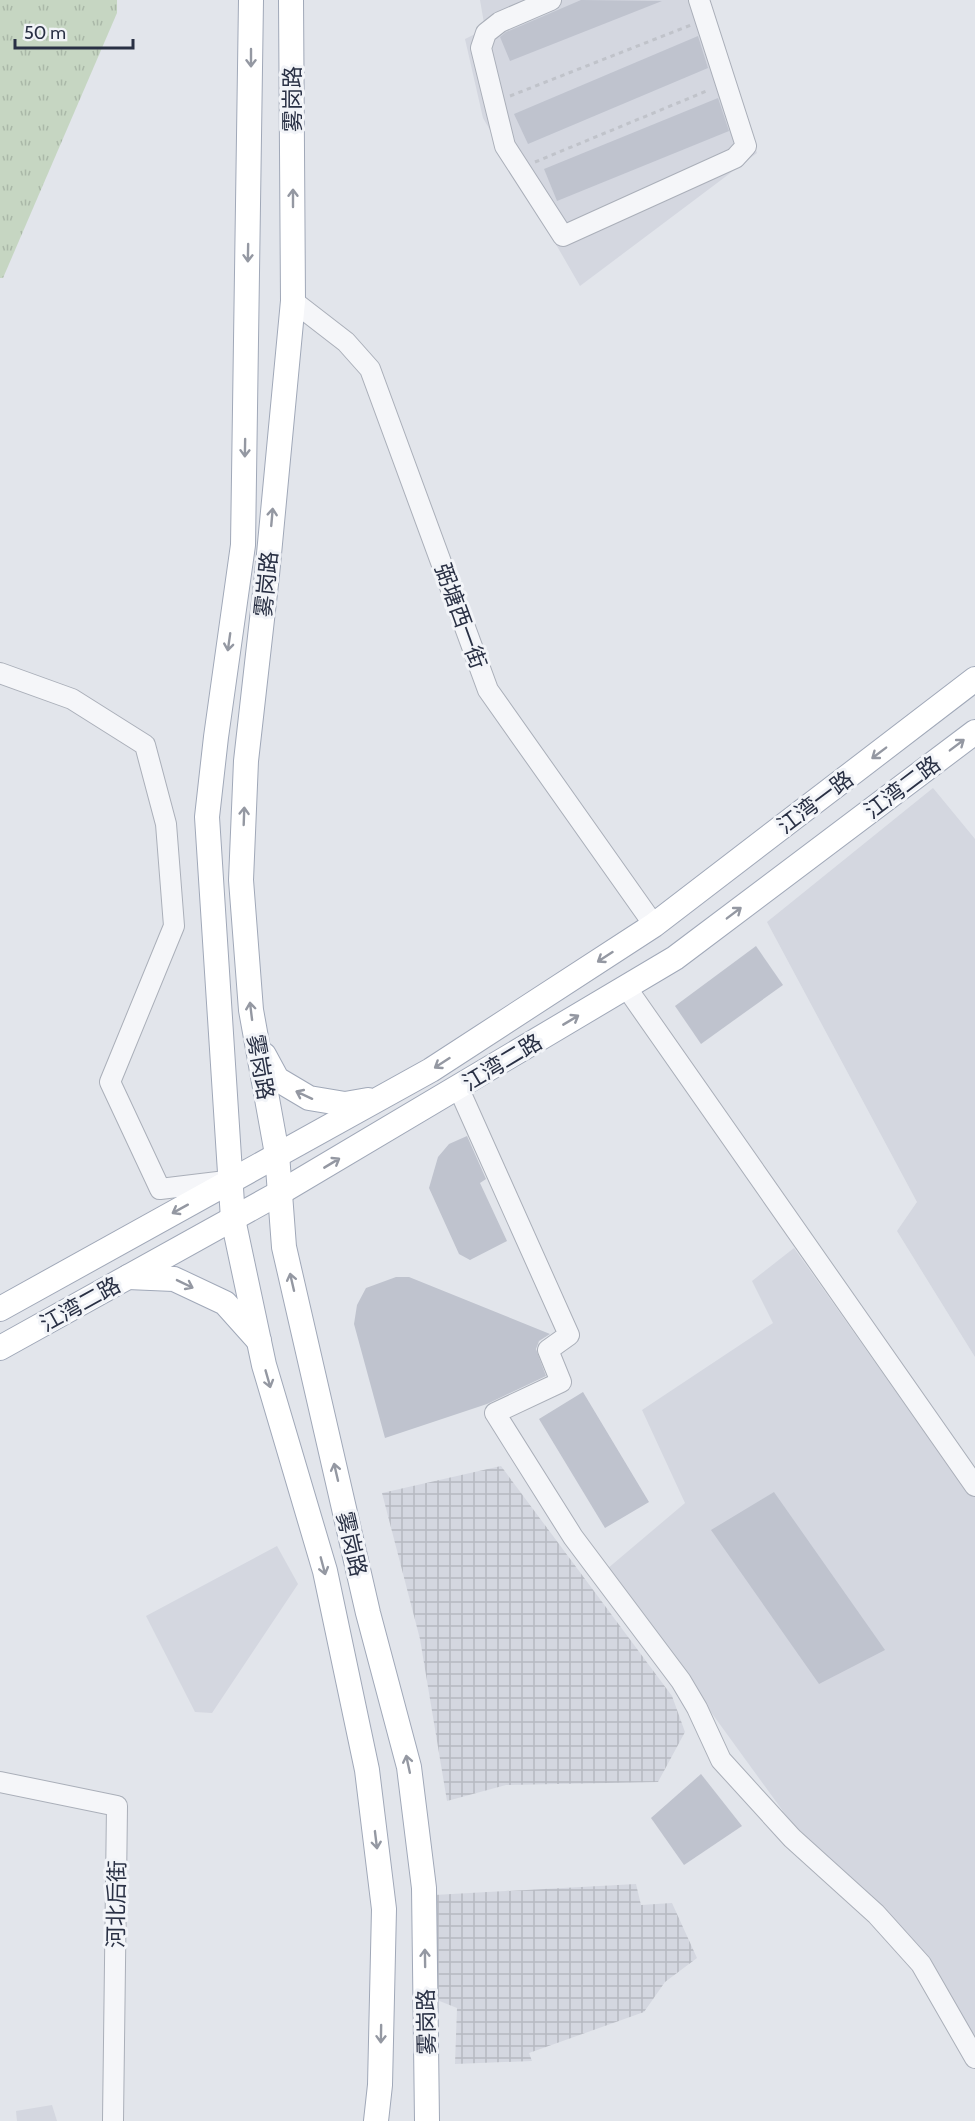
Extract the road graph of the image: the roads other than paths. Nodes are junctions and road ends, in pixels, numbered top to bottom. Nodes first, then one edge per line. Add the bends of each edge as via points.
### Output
1 (251, 0) edge
2 (291, 0) edge
3 (551, 0) edge
4 (699, 0) edge
5 (293, 301) junction
6 (0, 673) edge
7 (975, 679) edge
8 (975, 732) edge
9 (654, 925) junction
10 (626, 987) junction
11 (256, 1042) junction
12 (458, 1087) junction
13 (382, 1097) junction
14 (277, 1154) junction
15 (229, 1181) junction
16 (281, 1192) junction
17 (233, 1219) junction
18 (128, 1277) junction
19 (0, 1309) edge
20 (259, 1341) junction
21 (0, 1348) edge
22 (975, 1486) edge
23 (0, 1782) edge
24 (975, 2058) edge
25 (113, 2121) edge
26 (376, 2121) edge
27 (427, 2121) edge

1 -> 15 main road, 雾岗路 via 243,545 207,817
5 -> 2 main road, 雾岗路
3 - 4 street via 500,22 486,33 481,48 505,146 563,236 735,158 746,146
5 - 9 street, 弼塘西一街 via 346,342 370,369 488,690
11 -> 5 main road, 雾岗路 via 241,880 246,761
6 - 15 street via 72,699 145,745 166,824 174,926 110,1082 160,1189
7 -> 9 main road, 江湾一路
10 -> 8 main road, 江湾二路 via 675,958
9 -> 13 main road, 江湾二路 via 431,1070
12 -> 10 main road, 江湾二路
10 - 22 street
13 -> 11 main road via 345,1104 309,1098 277,1080
11 - 14 main road, 雾岗路
16 -> 12 main road, 江湾二路
12 - 24 street via 569,1335 548,1350 561,1382 495,1413 573,1537 681,1682 721,1760 792,1838 876,1914 921,1964
13 - 14 main road, 江湾二路
14 - 15 main road, 江湾二路
14 - 16 main road, 雾岗路
15 - 17 main road, 雾岗路
15 -> 19 main road, 江湾二路
16 - 17 main road, 江湾二路
27 -> 16 main road, 雾岗路 via 424,1888 409,1767 368,1614 284,1247
17 - 18 main road, 江湾二路
17 - 20 main road, 雾岗路
18 -> 20 main road via 174,1279 225,1303
18 - 21 main road, 江湾二路
20 -> 26 main road, 雾岗路 via 325,1571 367,1770 384,1909
23 - 25 street, 河北后街 via 117,1806

